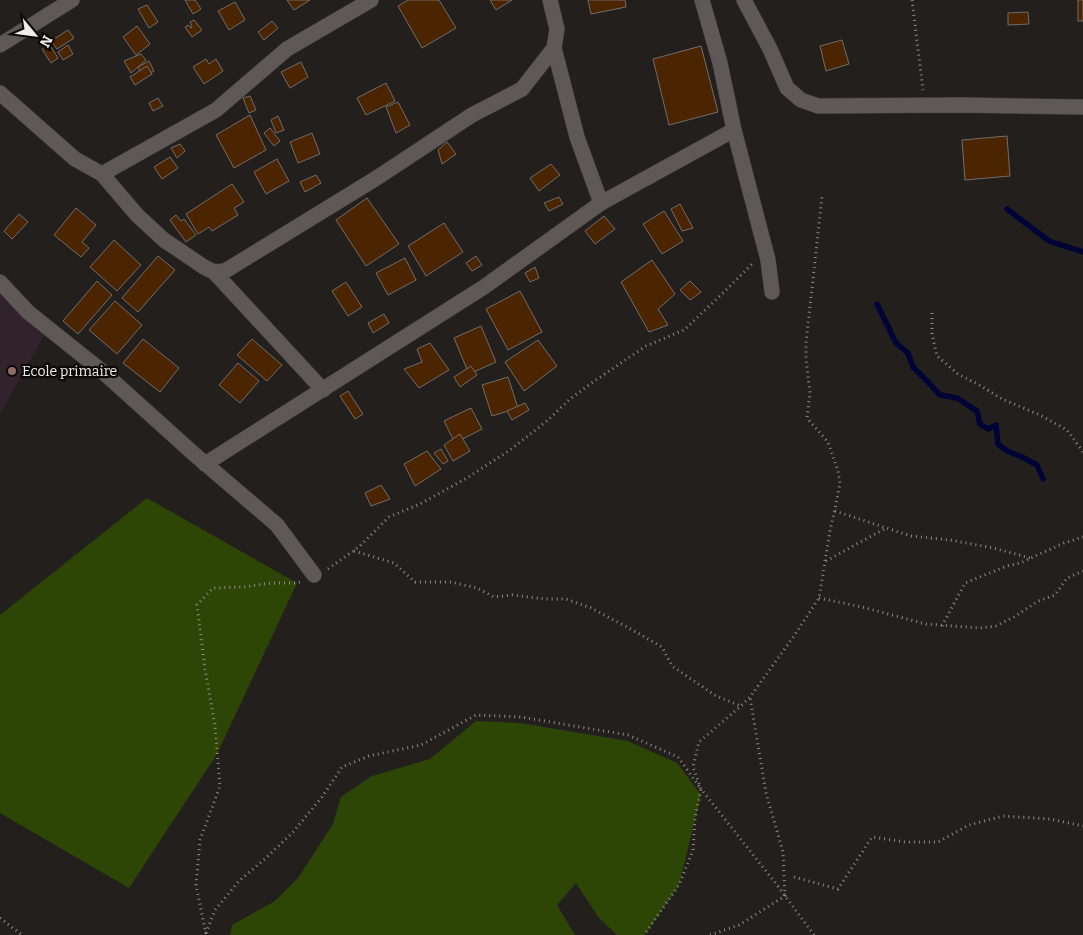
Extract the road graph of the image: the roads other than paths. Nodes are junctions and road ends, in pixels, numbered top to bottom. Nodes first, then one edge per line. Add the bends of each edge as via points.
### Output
1 (72, 0) edge
2 (371, 0) edge
3 (550, 0) edge
4 (702, 0) edge
5 (744, 0) edge
6 (0, 45) edge
7 (554, 48) junction
8 (0, 92) edge
9 (1083, 107) edge
10 (734, 130) junction
11 (102, 174) junction
12 (601, 203) junction
13 (214, 272) junction
14 (0, 282) edge
15 (772, 292) dead end
16 (323, 390) junction
17 (205, 464) junction
18 (314, 575) road end

1 - 6 street
2 - 11 street via 287,49 216,110
3 - 7 street via 557,29
4 - 10 street
5 - 9 street via 787,88 801,100 818,106
7 - 12 street via 577,137
7 - 13 street via 522,89 472,115 237,264 225,271
8 - 11 street via 75,159
10 - 12 street
10 - 15 street via 768,260
11 - 13 street via 137,215 164,240
12 - 16 street via 484,287
13 - 16 street
14 - 17 street via 28,312 103,372
16 - 17 street
17 - 18 street via 277,525

